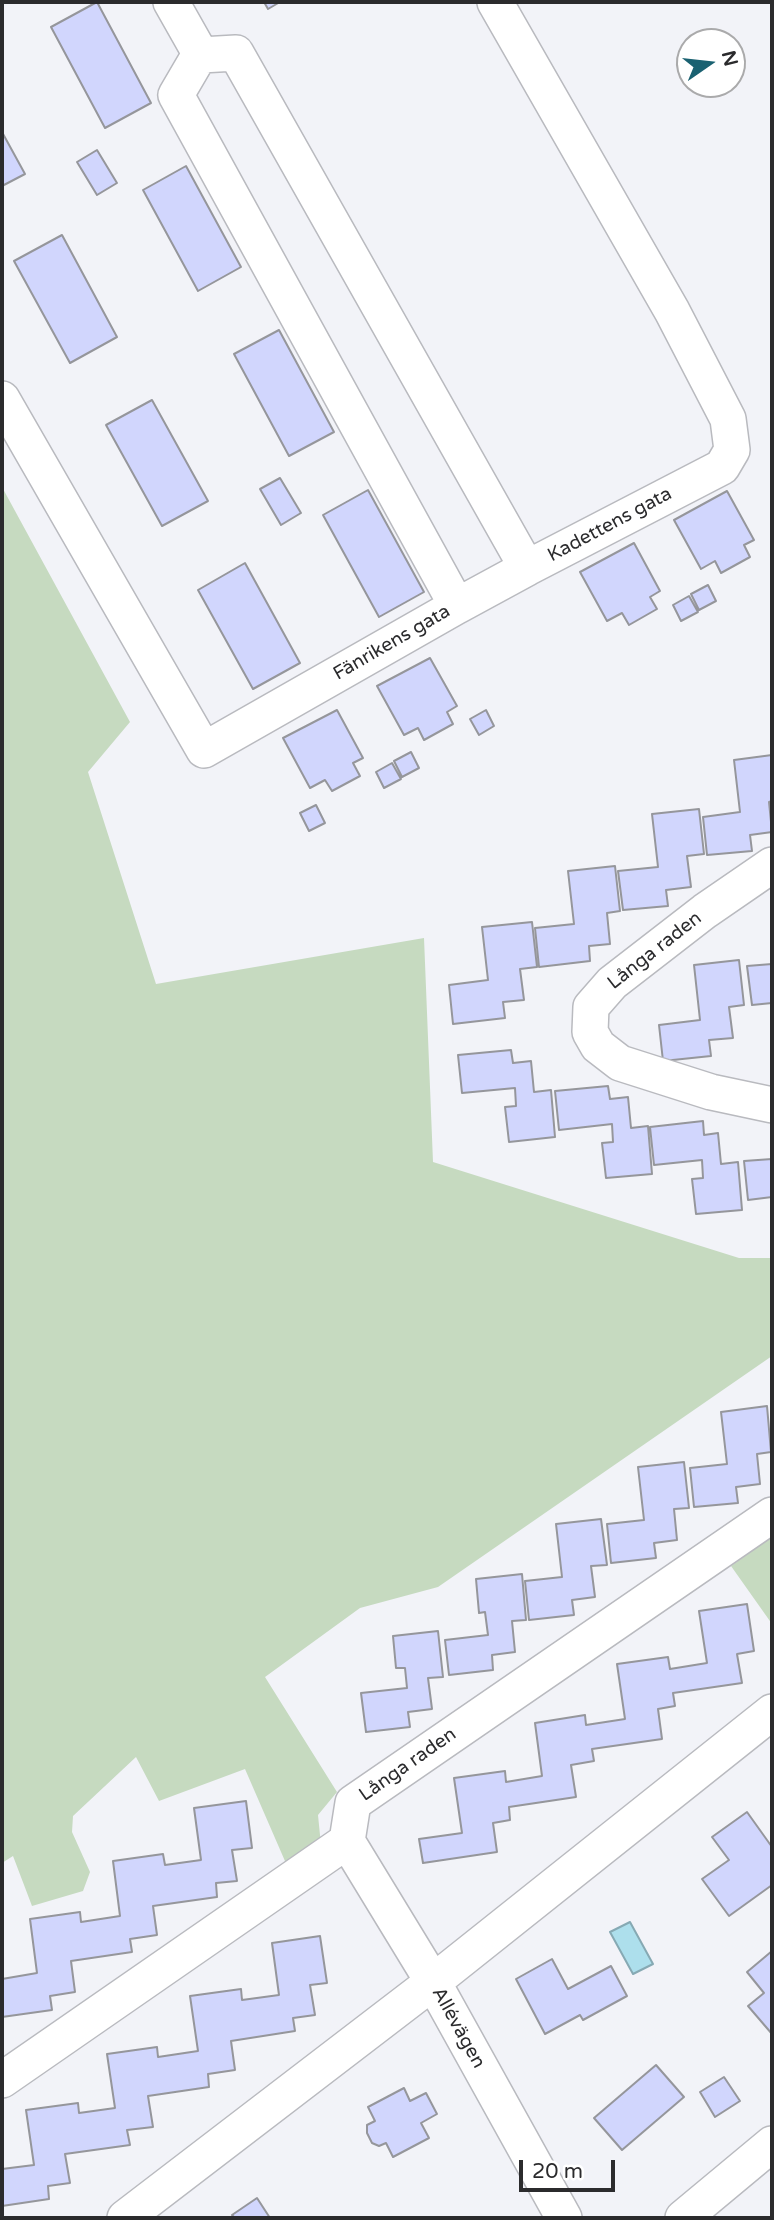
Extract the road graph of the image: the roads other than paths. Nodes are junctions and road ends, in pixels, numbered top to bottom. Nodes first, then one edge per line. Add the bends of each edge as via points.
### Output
1 (171, 2) edge
2 (495, 2) edge
3 (200, 54) junction
4 (2, 398) edge
5 (527, 568) junction
6 (457, 606) junction
7 (772, 865) edge
8 (772, 1105) edge
9 (772, 1515) edge
10 (772, 1712) edge
11 (347, 1841) junction
12 (433, 1982) junction
13 (2, 2080) edge
14 (772, 2144) edge
15 (125, 2218) edge
16 (564, 2218) edge
17 (683, 2218) edge

1 - 3 street
2 - 5 street, Kadettens gata via 678,323 728,419 732,450 722,467
3 - 5 street, Kadettens gata via 236,53
3 - 6 street, Fänrikens gata via 176,95
4 - 6 street, Fänrikens gata via 204,750
5 - 6 street
7 - 8 street, Långa raden via 612,982 591,1007 590,1032 598,1046 620,1063 711,1092
9 - 11 street, Långa raden via 353,1803
10 - 12 street
11 - 12 street, Allévägen
11 - 13 street
12 - 15 street
12 - 16 street, Allévägen
14 - 17 street

